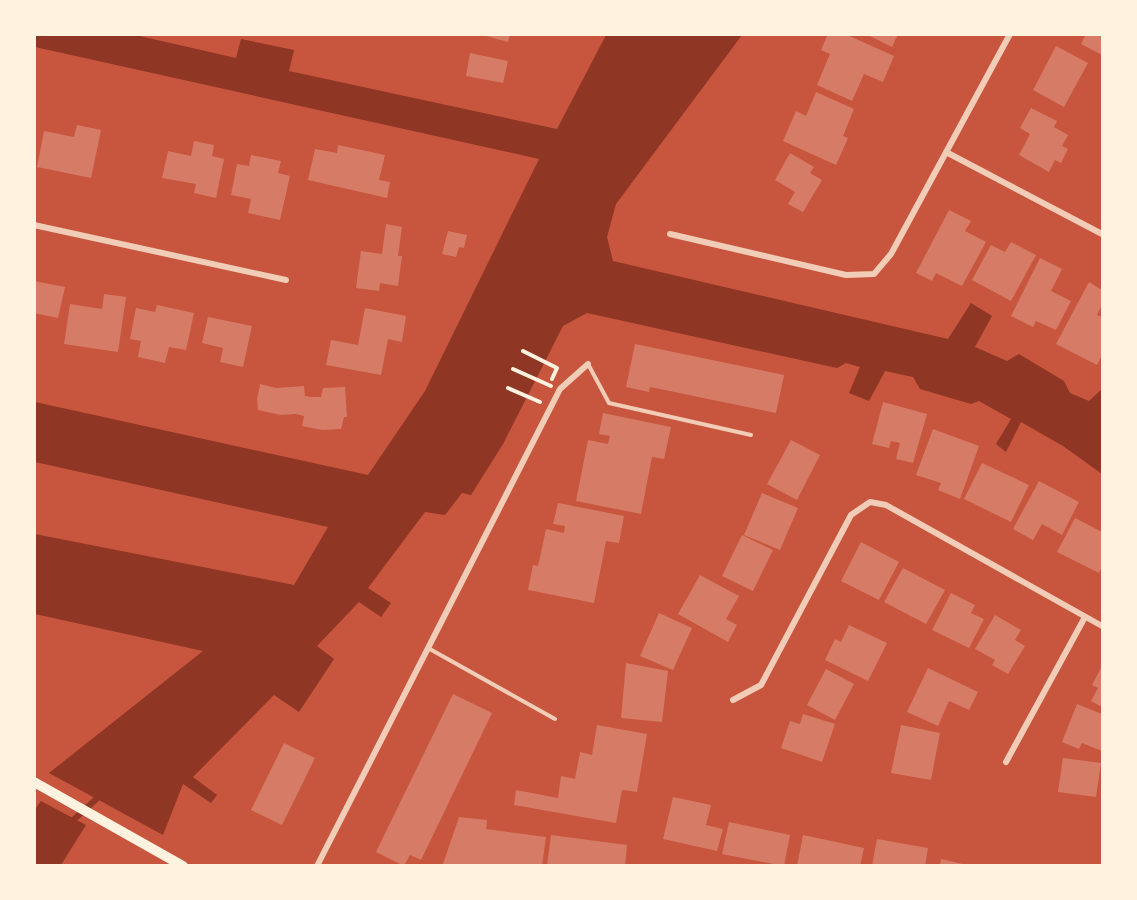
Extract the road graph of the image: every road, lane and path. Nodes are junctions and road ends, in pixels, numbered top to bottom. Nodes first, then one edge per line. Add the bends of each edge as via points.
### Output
1 (1010, 34) edge
2 (946, 152) junction
3 (34, 225) edge
4 (670, 234) dead end
5 (1102, 234) edge
6 (286, 280) dead end
7 (523, 351) dead end
8 (588, 364) joint
9 (513, 369) dead end
10 (549, 385) junction
11 (508, 388) dead end
12 (751, 435) dead end
13 (1085, 617) junction
14 (1102, 626) edge
15 (428, 648) junction
16 (733, 700) dead end
17 (555, 719) dead end
18 (1006, 762) dead end
19 (36, 783) edge
20 (183, 866) edge
21 (317, 866) edge

1 - 2 street
2 - 4 street via 891,254 874,274 846,275
2 - 5 street
3 - 6 street
7 - 10 path via 557,368
8 - 12 lane via 609,404
8 - 15 street via 560,389
9 - 10 path
10 - 11 path via 540,402
13 - 14 street
13 - 16 street via 886,505 870,502 851,515 761,685
13 - 18 street
15 - 17 lane
15 - 21 street
19 - 20 main road

